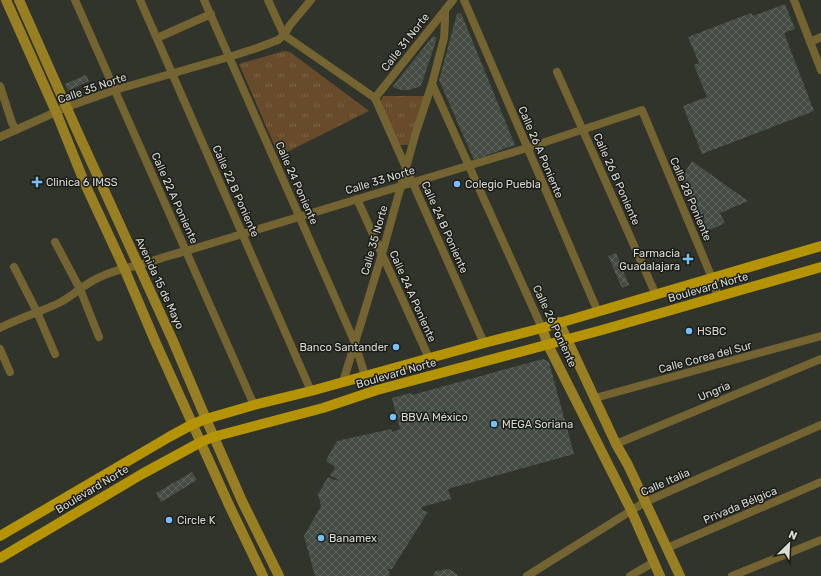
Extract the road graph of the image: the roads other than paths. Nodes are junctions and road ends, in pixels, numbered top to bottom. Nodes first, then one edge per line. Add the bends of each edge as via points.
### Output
1 (6, 0) edge
2 (19, 0) edge
3 (76, 0) edge
4 (140, 0) edge
5 (204, 0) edge
6 (268, 0) edge
7 (310, 0) edge
8 (453, 0) edge
9 (464, 0) edge
10 (794, 0) edge
11 (445, 10) junction
12 (211, 14) junction
13 (284, 35) junction
14 (821, 37) edge
15 (157, 38) junction
16 (810, 42) junction
17 (229, 57) junction
18 (821, 70) edge
19 (557, 72) dead end
20 (172, 74) junction
21 (432, 84) junction
22 (0, 86) edge
23 (115, 90) junction
24 (375, 98) junction
25 (67, 107) junction
26 (642, 110) joint
27 (56, 112) junction
28 (16, 130) junction
29 (583, 130) junction
30 (0, 137) edge
31 (527, 148) junction
32 (469, 165) junction
33 (406, 168) junction
34 (412, 182) junction
35 (401, 186) junction
36 (357, 199) junction
37 (299, 216) junction
38 (242, 234) junction
39 (55, 242) dead end
40 (821, 246) edge
41 (186, 251) junction
42 (382, 254) junction
43 (138, 265) junction
44 (821, 267) edge
45 (14, 268) dead end
46 (124, 268) junction
47 (712, 278) junction
48 (80, 288) junction
49 (656, 295) junction
50 (718, 296) junction
51 (37, 312) junction
52 (598, 312) junction
53 (559, 322) junction
54 (0, 328) edge
55 (542, 328) junction
56 (821, 336) edge
57 (99, 337) dead end
58 (567, 339) junction
59 (355, 343) junction
60 (484, 343) junction
61 (548, 344) junction
62 (0, 349) edge
63 (55, 354) dead end
64 (428, 358) junction
65 (821, 359) edge
66 (10, 372) dead end
67 (365, 376) junction
68 (343, 382) junction
69 (311, 391) junction
70 (594, 398) junction
71 (254, 405) junction
72 (206, 419) junction
73 (193, 424) junction
74 (821, 425) edge
75 (213, 437) junction
76 (201, 442) junction
77 (616, 444) junction
78 (628, 466) junction
79 (614, 473) junction
80 (821, 482) edge
81 (645, 502) junction
82 (631, 510) junction
83 (0, 536) edge
84 (821, 540) edge
85 (667, 548) junction
86 (0, 558) edge
87 (654, 562) junction
88 (263, 576) edge
89 (280, 576) edge
90 (527, 576) edge
91 (630, 576) edge
92 (660, 576) edge
93 (680, 576) edge
94 (732, 576) edge

1 - 27 main road
2 - 25 main road, Avenida 15 de Mayo
3 - 23 street, Calle 22 A Poniente
4 - 15 street, Calle 22 B Poniente
5 - 12 street, Calle 24 Poniente
6 - 13 street
7 - 13 street
8 - 11 street, Calle 31 Norte
9 - 31 street, Calle 26 A Poniente
10 - 16 street
11 - 21 street, Calle 35 Norte via 444,38
11 - 24 street, Calle 31 Norte
12 - 15 street
12 - 17 street, Calle 24 Poniente
13 - 17 street, Calle 35 Norte via 278,40
13 - 24 street
14 - 16 street
15 - 20 street, Calle 22 B Poniente
16 - 18 street
17 - 20 street, Calle 35 Norte
17 - 37 street, Calle 24 Poniente
19 - 29 street, Calle 26 B Poniente
20 - 23 street, Calle 35 Norte
20 - 38 street, Calle 22 B Poniente
21 - 32 street, Calle 26 Poniente
21 - 33 street, Calle 35 Norte
22 - 28 street
23 - 25 street, Calle 35 Norte
23 - 41 street, Calle 22 A Poniente
24 - 33 street, Calle 24 B Poniente
25 - 27 street, Calle 35 Norte
25 - 43 main road, Avenida 15 de Mayo
26 - 29 street, Calle 33 Norte
26 - 47 street, Calle 28 Poniente
27 - 28 street, Calle 35 Norte
27 - 46 main road via 85,184
28 - 30 street, Calle 35 Norte
29 - 31 street, Calle 33 Norte
29 - 49 street, Calle 26 B Poniente
31 - 32 street, Calle 33 Norte
31 - 52 street, Calle 26 A Poniente
32 - 34 street, Calle 33 Norte
32 - 55 street, Calle 26 Poniente
33 - 34 street, Calle 24 B Poniente
33 - 35 street, Calle 35 Norte
34 - 35 street, Calle 33 Norte
34 - 60 street, Calle 24 B Poniente
35 - 36 street, Calle 33 Norte
35 - 42 street, Calle 35 Norte
36 - 37 street, Calle 33 Norte
36 - 42 street, Calle 24 A Poniente
37 - 38 street, Calle 33 Norte
37 - 59 street, Calle 24 Poniente
38 - 41 street, Calle 33 Norte
38 - 69 street, Calle 22 B Poniente
39 - 48 street
40 - 47 main road, Boulevard Norte
41 - 43 street, Calle 33 Norte
41 - 71 street, Calle 22 A Poniente
42 - 59 street, Calle 35 Norte
42 - 64 street, Calle 24 A Poniente
43 - 46 street, Calle 33 Norte
43 - 72 main road, Avenida 15 de Mayo
44 - 50 main road, Boulevard Norte
45 - 51 street
46 - 48 street, Calle 33 Norte via 99,277
46 - 73 main road
47 - 49 main road, Boulevard Norte
47 - 50 street, Calle 28 Poniente
48 - 51 street, Calle 33 Norte via 64,301
48 - 57 street
49 - 52 main road, Boulevard Norte
50 - 58 main road, Boulevard Norte
51 - 54 street, Calle 33 Norte
51 - 63 street
52 - 53 main road, Boulevard Norte
53 - 55 main road, Boulevard Norte
53 - 58 main road, Calle 26 Poniente
55 - 60 main road, Boulevard Norte
55 - 61 main road, Calle 26 Poniente
56 - 70 street, Calle Corea del Sur
58 - 61 main road, Boulevard Norte
58 - 70 main road, Calle 26 Poniente
59 - 67 street, Calle 24 Poniente
59 - 68 street, Calle 35 Norte
60 - 64 main road, Boulevard Norte
61 - 75 main road, Boulevard Norte
61 - 79 main road, Calle 26 Poniente
62 - 66 street
64 - 67 main road, Boulevard Norte
65 - 77 street, Ungria
67 - 68 main road, Boulevard Norte
68 - 69 main road, Boulevard Norte
69 - 71 main road, Boulevard Norte
70 - 77 main road, Calle 26 Poniente
71 - 72 main road, Boulevard Norte
72 - 73 main road, Boulevard Norte
72 - 75 main road, Avenida 15 de Mayo
73 - 76 main road
73 - 83 main road, Boulevard Norte
74 - 81 street, Calle Italia
75 - 76 main road, Boulevard Norte
75 - 89 main road, Avenida 15 de Mayo
76 - 86 main road, Boulevard Norte
76 - 88 main road
77 - 78 main road, Calle 26 Poniente
78 - 79 main road
78 - 81 main road, Calle 26 Poniente
79 - 82 main road, Calle 26 Poniente
80 - 85 street, Privada Bélgica
81 - 82 street, Calle Italia
81 - 85 main road, Calle 26 Poniente
82 - 87 main road, Calle 26 Poniente
82 - 90 street, Calle Italia
84 - 94 street
85 - 93 main road, Calle 26 Poniente
87 - 91 street
87 - 92 main road, Calle 26 Poniente

